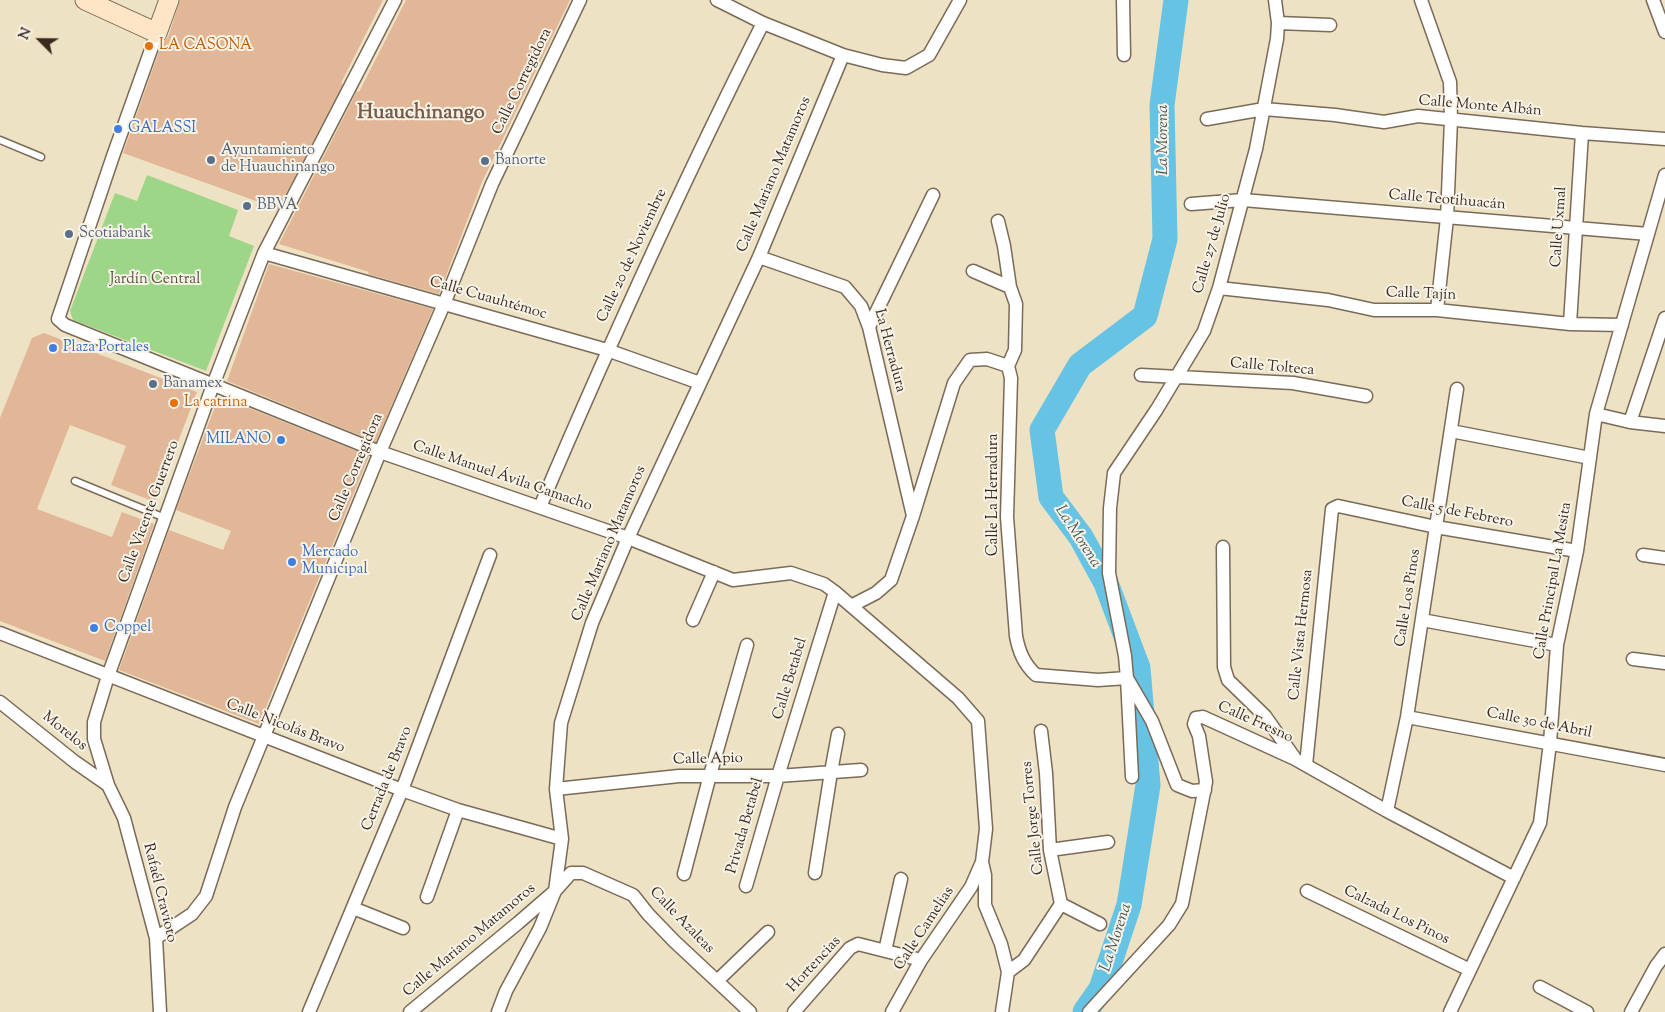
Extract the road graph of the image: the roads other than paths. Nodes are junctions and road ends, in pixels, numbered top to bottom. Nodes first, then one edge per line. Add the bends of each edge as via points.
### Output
1 (85, 0) edge
2 (169, 0) edge
3 (395, 0) edge
4 (580, 0) edge
5 (717, 0) edge
6 (746, 0) edge
7 (960, 0) edge
8 (1123, 0) edge
9 (1275, 0) edge
10 (1421, 0) edge
11 (1653, 0) edge
12 (741, 12) junction
13 (763, 23) junction
14 (1278, 23) junction
15 (1330, 25) dead end
16 (1665, 32) edge
17 (157, 33) junction
18 (843, 55) junction
19 (1124, 55) dead end
20 (1264, 108) junction
21 (1208, 118) dead end
22 (1451, 119) junction
23 (1582, 133) junction
24 (1665, 139) edge
25 (0, 140) edge
26 (41, 157) dead end
27 (1665, 175) edge
28 (933, 196) dead end
29 (1243, 200) junction
30 (1191, 204) dead end
31 (1447, 218) junction
32 (998, 221) dead end
33 (1576, 229) junction
34 (1648, 234) junction
35 (264, 253) junction
36 (759, 257) junction
37 (973, 271) dead end
38 (1010, 287) junction
39 (1219, 288) junction
40 (444, 304) junction
41 (1437, 310) junction
42 (1665, 318) edge
43 (1570, 324) junction
44 (1622, 324) junction
45 (869, 327) junction
46 (607, 350) junction
47 (1008, 366) junction
48 (1141, 376) dead end
49 (1175, 378) junction
50 (700, 383) junction
51 (214, 386) junction
52 (1457, 389) dead end
53 (1366, 396) dead end
54 (1596, 414) junction
55 (1630, 422) junction
56 (1665, 426) edge
57 (1451, 431) junction
58 (380, 452) junction
59 (1590, 458) junction
60 (75, 481) dead end
61 (540, 506) junction
62 (1332, 509) joint
63 (913, 516) junction
64 (165, 518) junction
65 (1436, 527) junction
66 (628, 538) junction
67 (1223, 548) dead end
68 (1577, 551) junction
69 (490, 555) dead end
70 (1643, 555) dead end
71 (1665, 558) edge
72 (714, 572) junction
73 (835, 592) junction
74 (851, 606) junction
75 (693, 620) dead end
76 (1422, 620) junction
77 (0, 633) edge
78 (747, 645) dead end
79 (1557, 645) junction
80 (1633, 659) dead end
81 (1665, 663) edge
82 (108, 676) junction
83 (1127, 678) junction
84 (0, 702) edge
85 (1407, 716) junction
86 (1041, 731) dead end
87 (838, 734) dead end
88 (264, 736) junction
89 (1550, 743) junction
90 (1300, 762) junction
91 (1665, 765) edge
92 (861, 770) dead end
93 (830, 772) junction
94 (710, 775) junction
95 (778, 776) junction
96 (1132, 777) dead end
97 (108, 785) junction
98 (556, 789) junction
99 (402, 790) junction
100 (1205, 790) junction
101 (458, 810) junction
102 (1386, 811) junction
103 (562, 839) junction
104 (1108, 842) dead end
105 (1050, 850) junction
106 (982, 862) junction
107 (684, 874) dead end
108 (815, 874) dead end
109 (1514, 878) junction
110 (901, 879) dead end
111 (746, 886) dead end
112 (555, 891) junction
113 (1307, 891) dead end
114 (427, 897) dead end
115 (1061, 904) junction
116 (353, 908) junction
117 (1100, 924) dead end
118 (403, 928) dead end
119 (768, 932) dead end
120 (156, 938) junction
121 (886, 951) junction
122 (1665, 954) edge
123 (921, 960) junction
124 (1660, 967) edge
125 (1470, 970) junction
126 (1008, 972) junction
127 (717, 981) junction
128 (1540, 987) dead end
129 (160, 1012) edge
130 (309, 1012) edge
131 (410, 1012) edge
132 (498, 1012) edge
133 (750, 1012) edge
134 (794, 1012) edge
135 (892, 1012) edge
136 (1002, 1012) edge
137 (1089, 1012) edge
138 (1450, 1012) edge
139 (1587, 1012) edge
140 (1631, 1012) edge

1 - 17 main road
2 - 17 main road
3 - 35 street, Calle Vicente Guerrero
4 - 40 street, Calle Corregidora via 492,184
5 - 12 street
6 - 12 street
7 - 18 street via 929,54 906,68
8 - 19 street
9 - 14 street, Calle 27 de Julio
10 - 22 street via 1450,82
11 - 16 street
12 - 13 street
13 - 18 street
13 - 46 street, Calle 20 de Noviembre via 708,132
14 - 15 street
14 - 20 street, Calle 27 de Julio
17 - 51 street, Calle Manuel Ávila Camacho via 58,320
18 - 36 street, Calle Mariano Matamoros
20 - 21 street, Calle Monte Albán
20 - 22 street, Calle Monte Albán via 1384,122 1418,116
20 - 29 street, Calle 27 de Julio
22 - 23 street, Calle Monte Albán
22 - 31 street
23 - 24 street, Calle Monte Albán
23 - 33 street, Calle Uxmal
25 - 26 lane
27 - 34 street, Calle Principal La Mesita
28 - 45 street
29 - 30 street, Calle Teotihuacán
29 - 31 street, Calle Teotihuacán
29 - 39 street, Calle 27 de Julio
31 - 33 street, Calle Teotihuacán
31 - 41 street
32 - 38 street, Calle La Herradura
33 - 34 street, Calle Teotihuacán
33 - 43 street, Calle Uxmal
34 - 44 street, Calle Principal La Mesita
35 - 40 street, Calle Cuauhtémoc
35 - 51 street, Calle Vicente Guerrero
36 - 45 street, La Herradura via 845,287 861,306
36 - 50 street, Calle Mariano Matamoros
37 - 38 street
38 - 47 street, Calle La Herradura via 1016,304 1016,322 1015,350
39 - 41 street, Calle Tajín via 1328,300 1374,310
39 - 49 street, Calle 27 de Julio via 1204,331
40 - 46 street, Calle Cuauhtémoc
40 - 58 street, Calle Corregidora
41 - 43 street, Calle Tajín
42 - 55 street
43 - 44 street, Calle Tajín
44 - 54 street, Calle Principal La Mesita
45 - 63 street, La Herradura
46 - 50 street, Calle Cuauhtémoc
46 - 61 street, Calle 20 de Noviembre
47 - 63 street via 987,359 970,360 954,382
47 - 83 street, Calle La Herradura via 1011,378 1007,518 1020,655 1036,676 1098,680
48 - 49 street, Calle Tolteca
49 - 53 street, Calle Tolteca via 1293,383
49 - 83 street, Calle 27 de Julio via 1114,473 1109,574
50 - 66 street, Calle Mariano Matamoros
51 - 58 street, Calle Manuel Ávila Camacho
51 - 64 street, Calle Vicente Guerrero
52 - 57 street, Calle Los Pinos
54 - 55 street
54 - 59 street, Calle Principal La Mesita
55 - 56 street
57 - 59 street
57 - 65 street, Calle Los Pinos
58 - 61 street, Calle Manuel Ávila Camacho
58 - 88 street, Calle Corregidora
59 - 68 street, Calle Principal La Mesita
60 - 64 lane
61 - 66 street, Calle Manuel Ávila Camacho
62 - 65 street, Calle 5 de Febrero via 1338,506
62 - 90 street, Calle Vista Hermosa
63 - 74 street via 891,580 876,593
64 - 82 street, Calle Vicente Guerrero
65 - 68 street, Calle 5 de Febrero
65 - 76 street, Calle Los Pinos
66 - 72 street, Calle Manuel Ávila Camacho
66 - 98 street, Calle Mariano Matamoros via 592,623 561,723
67 - 90 street via 1224,667 1228,680 1265,716
68 - 79 street, Calle Principal La Mesita
69 - 99 street, Cerrada de Bravo
70 - 71 street
72 - 73 street, Calle Manuel Ávila Camacho via 733,580 790,573 824,584
72 - 75 street
73 - 74 street, Calle Manuel Ávila Camacho
73 - 95 street, Calle Betabel
74 - 106 street, Calle Manuel Ávila Camacho via 958,698 978,721 986,829
76 - 79 street
76 - 85 street, Calle Los Pinos
77 - 82 street, Calle Nicolás Bravo
78 - 94 street
79 - 89 street, Calle Principal La Mesita
80 - 81 street
82 - 88 street, Calle Nicolás Bravo
82 - 97 street, Calle Vicente Guerrero via 94,722 94,739
83 - 96 street
83 - 100 street via 1152,721 1177,785 1192,791
84 - 97 street, Morelos
85 - 89 street, Calle 30 de Abril
85 - 102 street, Calle Los Pinos
86 - 105 street, Calle Jorge Torres
87 - 93 street
88 - 99 street, Calle Nicolás Bravo
88 - 120 street, Calle Corregidora via 235,807 206,896 192,914
89 - 91 street, Calle 30 de Abril
89 - 109 street, Calle Principal La Mesita via 1540,823
90 - 100 street, Calle Fresno via 1203,717 1196,718 1194,724 1199,736
90 - 102 street, Calle Fresno
92 - 93 street, Calle Apio
93 - 95 street, Calle Apio
93 - 108 street
94 - 95 street, Calle Apio
94 - 98 street, Calle Apio
94 - 107 street
95 - 111 street, Privada Betabel
97 - 120 street, Rafaél Cravioto via 124,818
98 - 103 street, Calle Mariano Matamoros
99 - 101 street, Calle Nicolás Bravo
99 - 116 street, Cerrada de Bravo
100 - 137 street, Calle Fresno via 1182,904 1169,926
101 - 103 street, Calle Nicolás Bravo
101 - 114 street
102 - 109 street, Calle Fresno
103 - 112 street, Calle Mariano Matamoros
104 - 105 street
105 - 115 street, Calle Jorge Torres
106 - 123 street, Calle Camelias via 971,887
106 - 126 street via 985,905
109 - 125 street, Calle Principal La Mesita
110 - 121 street
112 - 127 street, Calle Azaleas via 571,873 583,872 634,895 674,941
112 - 131 street, Calle Mariano Matamoros
112 - 132 street
113 - 125 street, Calzada Los Pinos
115 - 117 street
115 - 126 street via 1024,960
116 - 118 street
116 - 130 street, Cerrada de Bravo
119 - 127 street
120 - 129 street, Rafaél Cravioto
121 - 123 street, Hortencias
121 - 134 street, Hortencias via 858,944 850,948
122 - 124 street
123 - 135 street, Calle Camelias
124 - 140 street
125 - 138 street, Calle Principal La Mesita
126 - 136 street
127 - 133 street, Calle Azaleas
128 - 139 street

